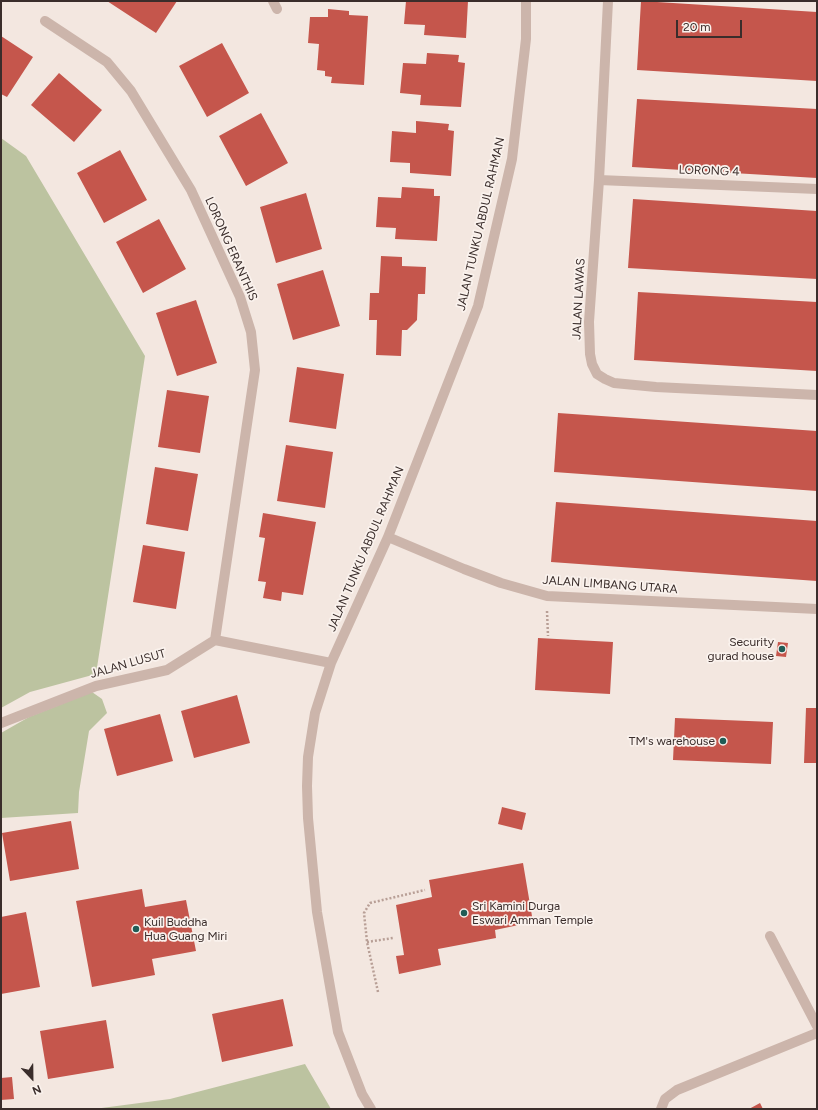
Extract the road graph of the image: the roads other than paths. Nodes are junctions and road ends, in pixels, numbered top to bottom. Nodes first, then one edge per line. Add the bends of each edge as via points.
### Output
1 (526, 1) edge
2 (608, 1) edge
3 (45, 21) dead end
4 (599, 180) junction
5 (817, 189) edge
6 (817, 395) edge
7 (388, 537) junction
8 (817, 609) edge
9 (215, 640) junction
10 (331, 663) junction
11 (1, 723) edge
12 (770, 936) dead end
13 (817, 1026) edge
14 (817, 1034) edge
15 (371, 1109) edge
16 (660, 1109) edge

1 - 7 street, JALAN TUNKU ABDUL RAHMAN via 526,39 512,159 478,306
2 - 4 street, JALAN LAWAS
3 - 9 street, LORONG ERANTHIS via 107,62 131,91 190,190 240,297 251,332 255,370
4 - 5 street, LORONG 4
4 - 6 street, JALAN LAWAS via 589,322 590,354 597,374 614,383
7 - 8 street, JALAN LIMBANG UTARA via 476,574 547,596
7 - 10 street, JALAN TUNKU ABDUL RAHMAN
9 - 10 street
9 - 11 street, JALAN LUSUT via 166,670 96,686
10 - 15 street, JALAN TUNKU ABDUL RAHMAN via 315,713 308,757 307,786 317,912 338,1032 362,1094
12 - 13 street
14 - 16 street via 677,1090 666,1099

